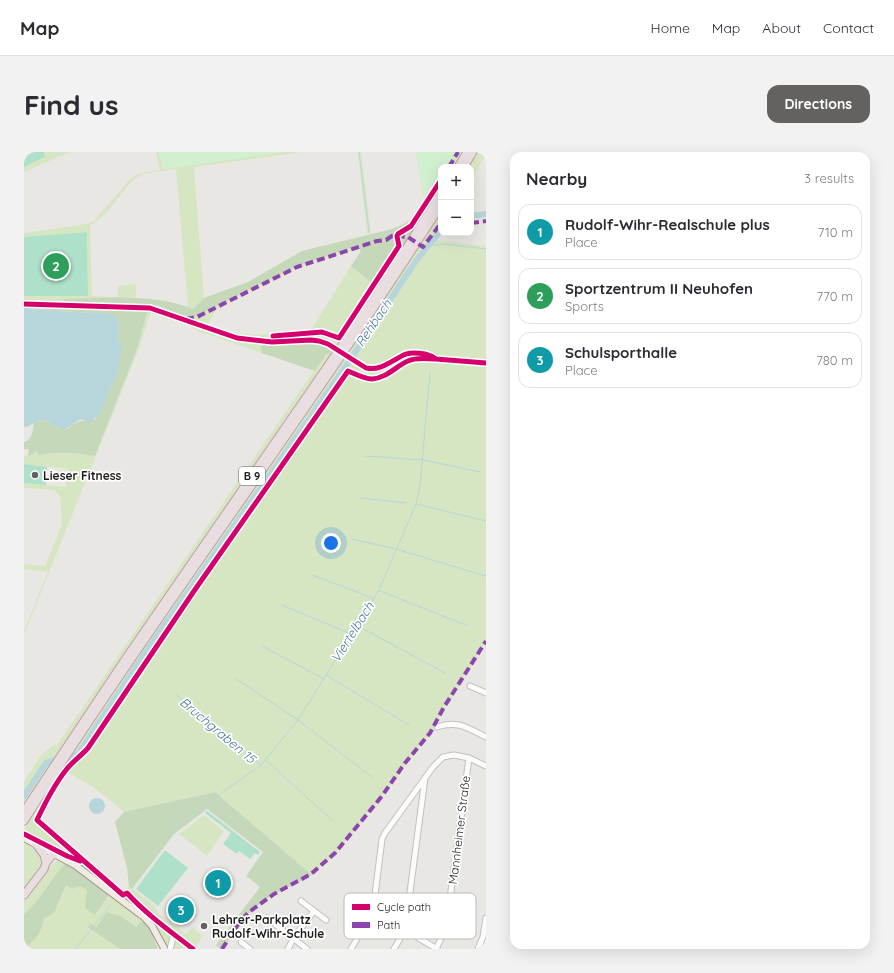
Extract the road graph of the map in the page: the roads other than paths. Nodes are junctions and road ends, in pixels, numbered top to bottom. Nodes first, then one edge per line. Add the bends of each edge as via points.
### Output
1 (467, 152) edge
2 (473, 152) edge
3 (460, 164) edge
4 (466, 164) edge
5 (438, 199) edge
6 (438, 210) edge
7 (470, 686) dead end
8 (486, 693) edge
9 (437, 727) dead end
10 (486, 737) edge
11 (64, 757) junction
12 (469, 758) junction
13 (486, 766) edge
14 (426, 777) junction
15 (24, 811) edge
16 (24, 821) edge
17 (24, 838) edge
18 (34, 843) junction
19 (56, 854) junction
20 (45, 866) junction
21 (375, 893) edge
22 (410, 893) edge
23 (451, 893) edge
24 (24, 895) edge
25 (120, 899) junction
26 (301, 901) dead end
27 (314, 911) junction
28 (267, 918) dead end
29 (486, 918) edge
30 (326, 920) dead end
31 (294, 939) junction
32 (357, 939) edge
33 (400, 939) edge
34 (420, 939) edge
35 (441, 939) edge
36 (241, 942) dead end
37 (165, 949) edge
38 (250, 949) edge
39 (288, 949) edge
40 (307, 949) edge
41 (351, 949) edge
42 (394, 949) edge
43 (437, 949) edge
44 (478, 949) edge

1 - 3 highway
2 - 4 highway
5 - 11 highway, B 9 via 365,312 171,592
6 - 11 highway, B 9 via 345,352
7 - 8 street
9 - 10 street via 446,724 460,725
11 - 15 highway, B 9 via 56,763
11 - 16 highway, B 9
12 - 13 street
12 - 14 street via 454,755 443,757
12 - 23 street, Mannheimer Straße
14 - 21 street via 382,839
14 - 22 street
17 - 18 main road
18 - 19 main road
18 - 20 highway via 44,855
19 - 20 highway
19 - 25 main road via 84,870
20 - 24 highway
25 - 37 main road via 152,926
25 - 37 street via 127,893 174,934
26 - 27 street
27 - 30 street
27 - 31 street
28 - 31 street
29 - 44 street
31 - 39 street
31 - 40 street
32 - 41 street
33 - 42 street
34 - 43 street
35 - 43 street, Mannheimer Straße
36 - 38 street

